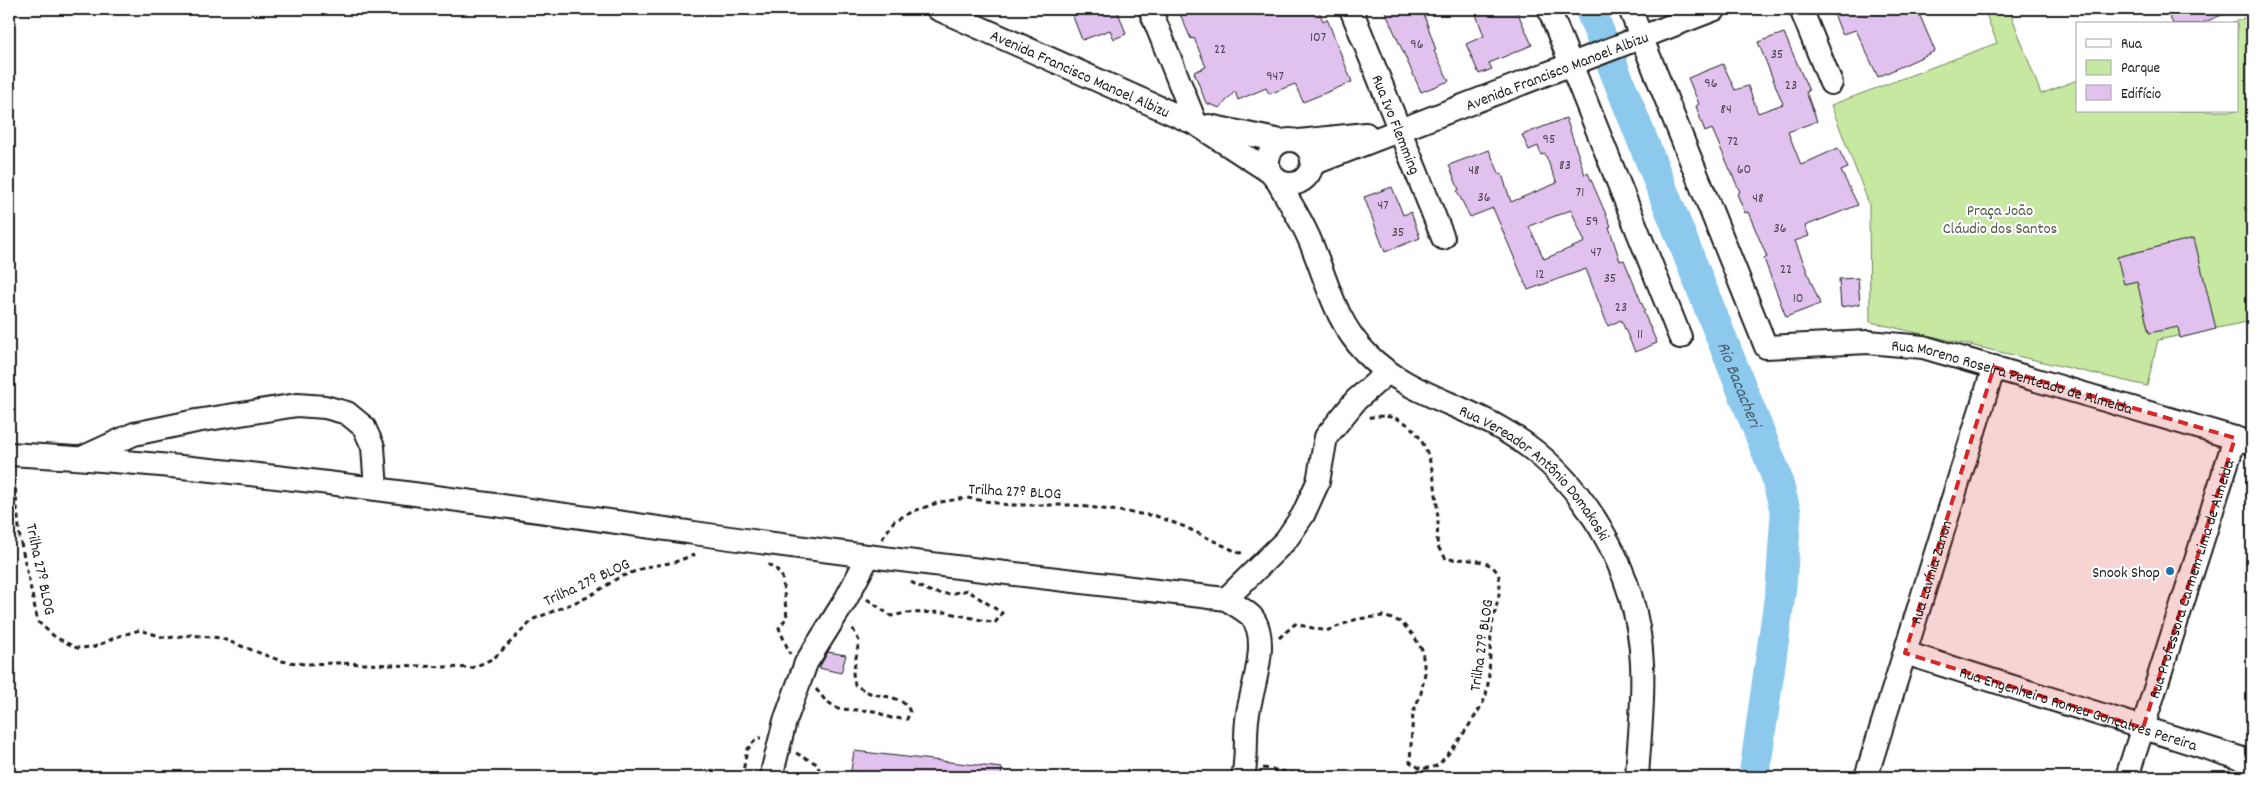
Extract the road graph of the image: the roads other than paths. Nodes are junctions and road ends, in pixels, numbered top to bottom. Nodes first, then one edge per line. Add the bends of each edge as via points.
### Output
1 (1150, 9) edge
2 (1351, 9) edge
3 (1549, 9) edge
4 (1630, 9) edge
5 (1715, 9) edge
6 (1801, 9) edge
7 (946, 11) edge
8 (1637, 39) junction
9 (1579, 61) junction
10 (1831, 83) dead end
11 (1196, 124) junction
12 (1400, 130) junction
13 (1290, 141) junction
14 (1309, 170) junction
15 (1273, 176) junction
16 (1308, 235) junction
17 (1443, 238) dead end
18 (1680, 337) dead end
19 (1994, 368) junction
20 (1388, 372) junction
21 (2244, 441) edge
22 (9, 454) edge
23 (83, 458) junction
24 (376, 489) junction
25 (876, 558) junction
26 (1226, 599) junction
27 (1905, 653) junction
28 (2143, 728) junction
29 (2252, 762) edge
30 (1245, 769) edge
31 (773, 777) edge
32 (1637, 777) edge
33 (1866, 777) edge
34 (2127, 777) edge

1 - 11 street
2 - 12 street, Rua Ivo Flemming
3 - 9 street
4 - 8 street
5 - 8 street, Avenida Francisco Manoel Albizu
6 - 10 street
7 - 11 street, Avenida Francisco Manoel Albizu
8 - 9 street, Avenida Francisco Manoel Albizu
8 - 19 street, Rua Moreno Roseira Penteado de Almeida via 1766,347 1859,342 1897,344
9 - 12 street, Avenida Francisco Manoel Albizu
9 - 18 street
11 - 13 street, Avenida Francisco Manoel Albizu
11 - 15 street, Avenida Francisco Manoel Albizu
12 - 13 street, Avenida Francisco Manoel Albizu
12 - 14 street, Avenida Francisco Manoel Albizu
12 - 17 street, Rua Ivo Flemming
13 - 14 street via 1309,151
13 - 15 street via 1270,151 1268,157
14 - 15 street via 1302,181 1289,184
14 - 16 street, Rua Vereador Antônio Domakoski
15 - 16 street, Rua Vereador Antônio Domakoski
16 - 20 street, Rua Vereador Antônio Domakoski via 1345,326 1364,352
19 - 21 street, Rua Moreno Roseira Penteado de Almeida
19 - 27 street, Rua Lavínia Zanon
20 - 26 street via 1356,400 1326,437 1318,482 1303,515 1286,540
20 - 32 street, Rua Vereador Antônio Domakoski via 1487,420 1530,447 1569,486 1602,530 1625,580 1639,635 1642,691
21 - 28 street, Rua Professora Carmem Lima de Almeida
22 - 23 street
23 - 24 street
23 - 24 street via 134,434 297,405 325,407 347,413 364,427 373,447
24 - 25 street
25 - 26 street
25 - 31 street via 806,663 785,721
26 - 30 street via 1252,617 1259,633 1259,662 1247,715
27 - 28 street, Rua Engenheiro Romeu Gonçalves Pereira
27 - 33 street, Rua Lavínia Zanon
28 - 29 street, Rua Engenheiro Romeu Gonçalves Pereira
28 - 34 street, Rua Professora Carmem Lima de Almeida

